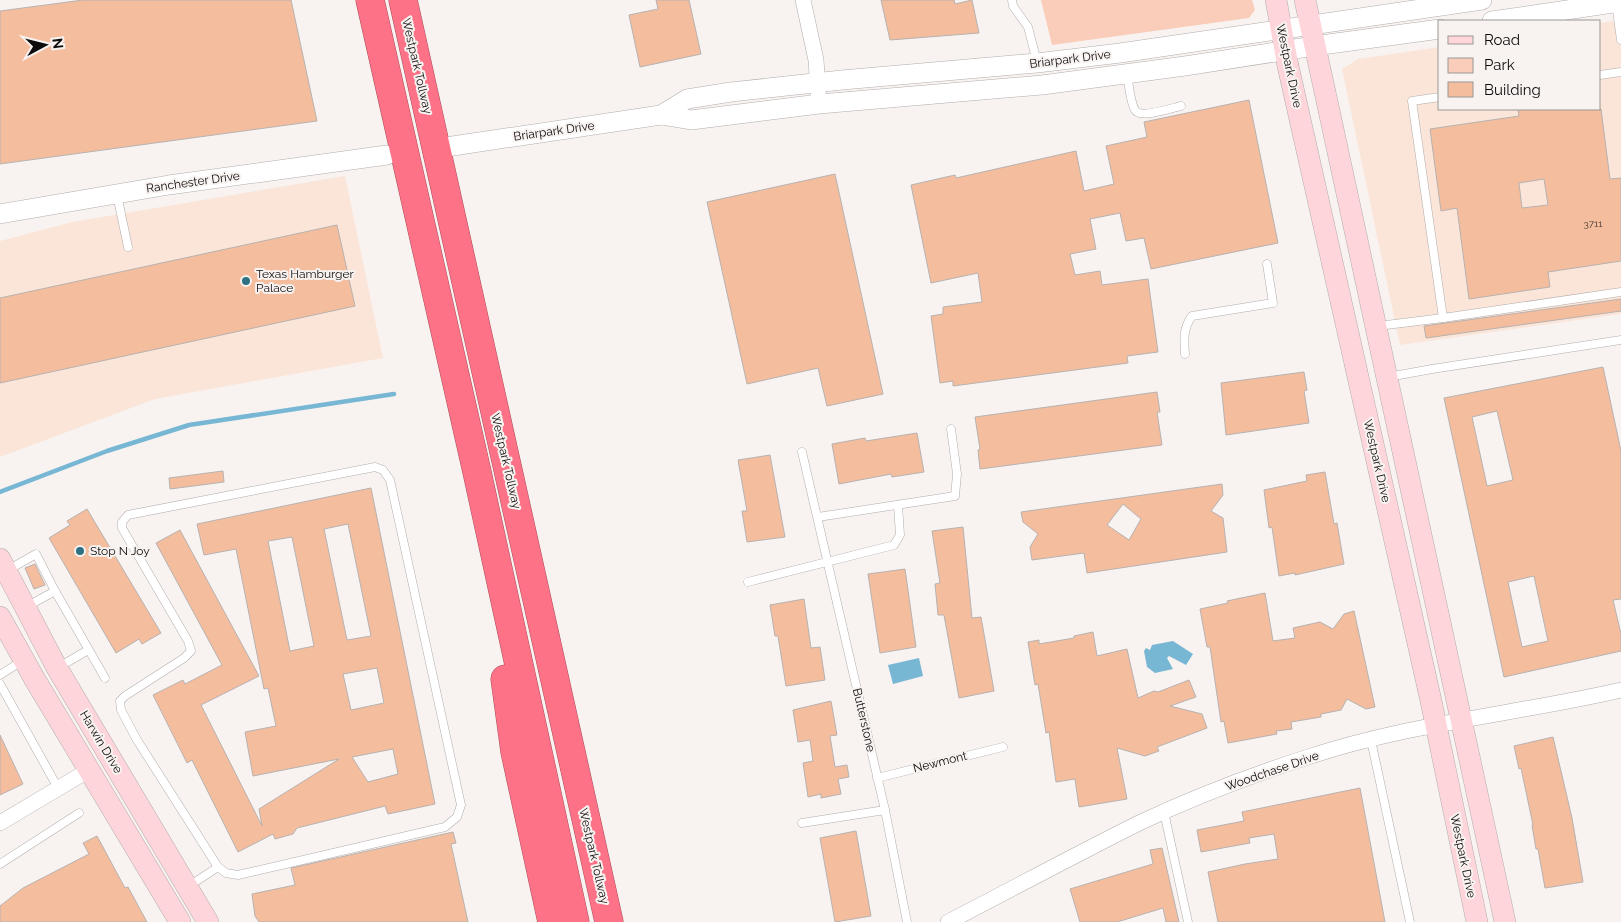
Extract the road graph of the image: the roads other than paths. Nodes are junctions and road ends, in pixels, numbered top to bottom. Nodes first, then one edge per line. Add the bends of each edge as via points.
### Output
1 (370, 0) edge
2 (403, 0) edge
3 (803, 0) edge
4 (1012, 0) edge
5 (1276, 0) edge
6 (1305, 0) edge
7 (1482, 0) edge
8 (1618, 2) edge
9 (1499, 20) edge
10 (1310, 24) junction
11 (1280, 29) junction
12 (1438, 29) edge
13 (1621, 40) edge
14 (1314, 46) junction
15 (1285, 50) junction
16 (1037, 63) junction
17 (1621, 72) edge
18 (1127, 74) junction
19 (1601, 75) edge
20 (818, 83) junction
21 (1042, 85) junction
22 (1438, 97) edge
23 (819, 104) junction
24 (1181, 106) dead end
25 (661, 115) junction
26 (446, 147) dead end
27 (388, 155) dead end
28 (117, 193) junction
29 (0, 214) edge
30 (128, 247) dead end
31 (1267, 264) dead end
32 (1621, 292) edge
33 (1443, 318) junction
34 (1376, 326) junction
35 (1621, 340) edge
36 (1185, 354) dead end
37 (1387, 377) junction
38 (951, 429) dead end
39 (802, 452) dead end
40 (477, 472) junction
41 (1414, 499) junction
42 (898, 505) junction
43 (1386, 505) junction
44 (818, 517) junction
45 (828, 561) junction
46 (2, 568) edge
47 (748, 582) dead end
48 (55, 591) junction
49 (24, 608) junction
50 (0, 617) edge
51 (88, 650) junction
52 (24, 660) junction
53 (57, 668) junction
54 (0, 675) edge
55 (105, 678) dead end
56 (0, 684) edge
57 (1621, 690) edge
58 (1462, 719) junction
59 (1436, 724) junction
60 (1371, 740) junction
61 (1003, 747) dead end
62 (89, 770) junction
63 (876, 778) junction
64 (58, 788) junction
65 (885, 810) junction
66 (1164, 812) junction
67 (79, 813) dead end
68 (802, 822) dead end
69 (0, 823) edge
70 (152, 828) junction
71 (0, 864) edge
72 (218, 867) junction
73 (187, 887) junction
74 (180, 922) edge
75 (208, 922) edge
76 (552, 922) edge
77 (575, 922) edge
78 (608, 922) edge
79 (908, 922) edge
80 (948, 922) edge
81 (1188, 922) edge
82 (1410, 922) edge
83 (1477, 922) edge
84 (1506, 922) edge

1 - 40 highway
2 - 78 highway, Westpark Tollway
3 - 20 street
4 - 16 lane via 1028,28
5 - 11 main road, Westpark Drive
6 - 10 main road
7 - 10 street, Briarpark Drive
8 - 9 street
8 - 13 lane
10 - 11 street, Briarpark Drive
10 - 14 main road
11 - 15 main road, Westpark Drive
11 - 16 street, Briarpark Drive via 1166,48
12 - 14 street, Briarpark Drive
14 - 15 street, Briarpark Drive
14 - 34 main road
15 - 18 street, Briarpark Drive
15 - 43 main road, Westpark Drive
16 - 20 street, Briarpark Drive
16 - 21 street
17 - 19 lane
18 - 21 street, Briarpark Drive
18 - 24 lane via 1138,113
20 - 23 street
20 - 25 street, Briarpark Drive via 687,99
21 - 23 street, Briarpark Drive
22 - 33 lane via 1412,101
23 - 25 street, Briarpark Drive via 691,120
25 - 26 street, Briarpark Drive
27 - 28 street, Ranchester Drive
28 - 29 street, Ranchester Drive
28 - 30 lane
31 - 36 lane via 1273,303 1192,316 1186,323
32 - 33 lane
33 - 34 lane
34 - 37 main road
35 - 37 lane
37 - 41 main road
38 - 42 lane via 957,474 955,496
39 - 44 lane, Butterstone
40 - 76 highway via 515,752
40 - 77 highway
41 - 43 main road
41 - 58 main road
42 - 44 lane
42 - 45 lane via 900,535 894,545
43 - 59 main road, Westpark Drive
44 - 45 lane, Butterstone
45 - 47 lane
45 - 63 lane, Butterstone
46 - 48 lane via 36,554
46 - 49 main road, Harwin Drive
48 - 49 lane
48 - 51 lane
49 - 53 main road, Harwin Drive
50 - 52 main road, Harwin Drive
51 - 53 lane
51 - 55 lane
52 - 54 lane
52 - 62 main road, Harwin Drive
53 - 70 main road, Harwin Drive
56 - 64 lane
57 - 58 street, Woodchase Drive
58 - 59 street, Woodchase Drive
58 - 84 main road
59 - 60 street, Woodchase Drive
59 - 83 main road, Westpark Drive
60 - 66 street, Woodchase Drive via 1308,757
60 - 82 lane
61 - 63 lane, Newmont
62 - 64 street
62 - 70 main road via 97,768 102,771 128,811
62 - 74 main road, Harwin Drive
63 - 65 lane, Butterstone
64 - 69 street
65 - 68 lane
65 - 79 lane, Butterstone
66 - 80 street, Woodchase Drive
66 - 81 lane
67 - 71 lane
70 - 73 main road, Harwin Drive
72 - 72 lane via 226,873 238,875 445,827 457,817 461,805 390,480 383,470 375,467 128,515 122,522 122,528 191,651 120,700 121,710
72 - 73 lane
73 - 75 main road, Harwin Drive

